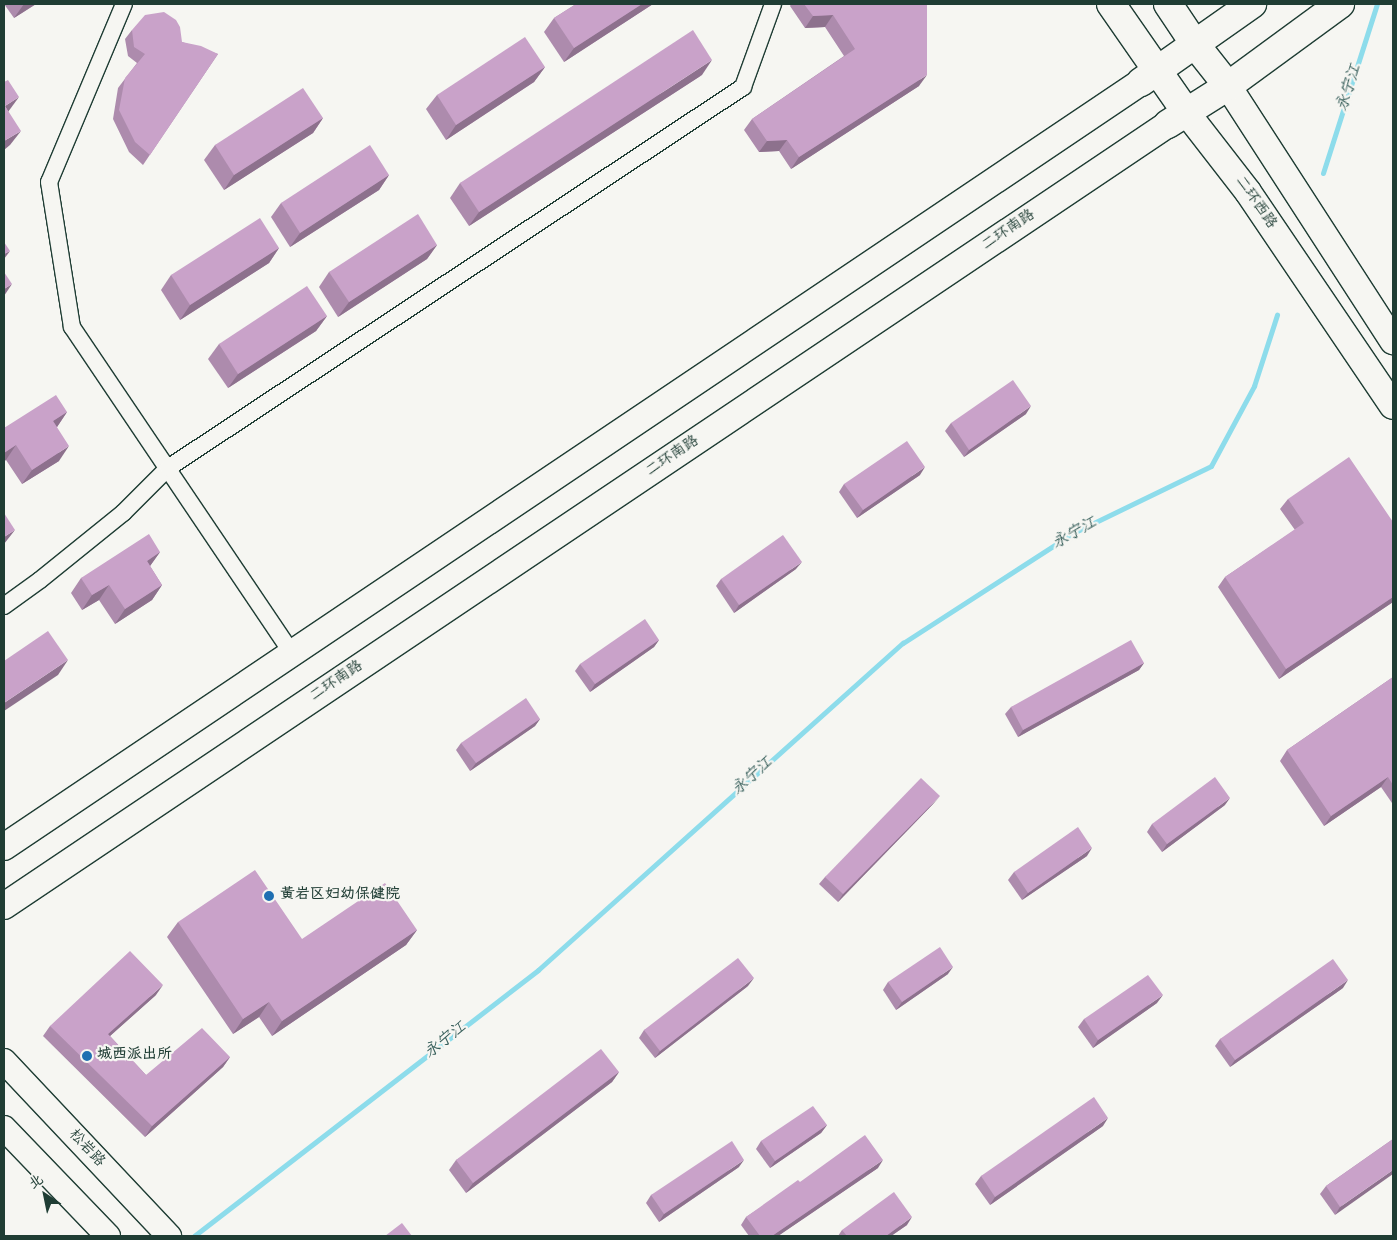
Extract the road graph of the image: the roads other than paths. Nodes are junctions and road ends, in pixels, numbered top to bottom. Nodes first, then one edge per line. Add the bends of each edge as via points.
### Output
1 (124, 4) edge
2 (773, 4) edge
3 (1111, 4) edge
4 (1168, 4) edge
5 (1252, 4) edge
6 (1340, 4) edge
7 (1194, 43) junction
8 (1148, 77) junction
9 (1228, 86) junction
10 (1177, 118) junction
11 (1393, 341) edge
12 (1393, 406) edge
13 (168, 468) junction
14 (4, 606) edge
15 (292, 653) junction
16 (4, 847) edge
17 (4, 906) edge
18 (4, 1061) edge
19 (4, 1128) edge
20 (163, 1231) edge
21 (108, 1236) edge

1 - 13 street via 48,182 72,327
2 - 13 street via 743,87
3 - 8 highway, 二环西路
4 - 7 highway
5 - 7 highway
6 - 9 highway, 二环南路
7 - 8 highway
7 - 9 highway
8 - 10 highway, 二环西路
8 - 15 main road
9 - 10 highway, 二环南路
9 - 11 main road
10 - 12 main road, 二环西路 via 1248,192
10 - 17 main road, 二环南路
13 - 14 street via 123,513
13 - 15 street
15 - 16 main road
18 - 20 main road, 松岩路
19 - 21 main road

